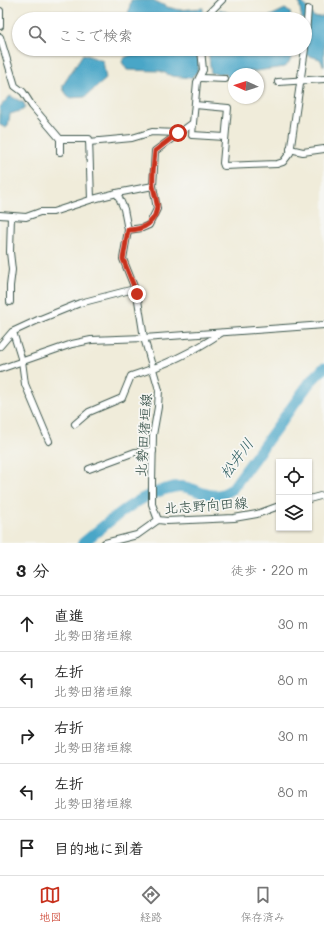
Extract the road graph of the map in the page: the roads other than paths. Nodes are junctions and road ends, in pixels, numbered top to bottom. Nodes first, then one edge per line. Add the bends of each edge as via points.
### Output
1 (222, 0) edge
2 (308, 9) dead end
3 (0, 11) edge
4 (211, 12) edge
5 (308, 12) edge
6 (0, 26) edge
7 (0, 37) edge
8 (202, 56) edge
9 (304, 56) edge
10 (200, 78) junction
11 (225, 79) dead end
12 (324, 79) edge
13 (299, 81) junction
14 (278, 82) dead end
15 (195, 105) junction
16 (193, 123) junction
17 (178, 133) junction
18 (225, 137) junction
19 (60, 139) junction
20 (89, 142) junction
21 (324, 149) edge
22 (290, 150) junction
23 (60, 152) dead end
24 (153, 186) junction
25 (117, 193) junction
26 (91, 199) junction
27 (0, 215) edge
28 (11, 216) junction
29 (128, 230) junction
30 (134, 288) junction
31 (10, 302) dead end
32 (324, 326) edge
33 (13, 332) junction
34 (222, 332) junction
35 (144, 338) junction
36 (0, 346) edge
37 (22, 361) junction
38 (0, 369) edge
39 (154, 369) junction
40 (75, 424) dead end
41 (49, 441) dead end
42 (152, 451) junction
43 (89, 469) dead end
44 (324, 495) edge
45 (312, 498) edge
46 (276, 507) edge
47 (158, 520) junction
48 (105, 543) edge

1 - 4 street
2 - 5 street
3 - 6 street
7 - 19 street via 15,86 23,92
8 - 10 street
9 - 13 street
10 - 11 street
10 - 15 street via 197,82
12 - 13 street
13 - 14 street
13 - 22 street
15 - 16 street
15 - 18 street via 228,108
16 - 17 street
16 - 18 street via 192,135
17 - 20 street via 152,132 132,138
17 - 24 street via 155,151
18 - 22 street via 224,166 277,164 286,158
19 - 20 street via 89,139
19 - 23 street
20 - 26 street
21 - 22 street via 303,152
24 - 25 street
24 - 29 street via 157,209 152,220 149,225 142,228
25 - 26 street
25 - 29 street via 124,209
26 - 28 street via 53,212 40,212 26,217
27 - 28 street
28 - 31 street
29 - 30 street, 北勢田猪垣線 via 123,259
30 - 33 street via 80,303
30 - 35 street, 北勢田猪垣線
32 - 34 street
33 - 36 street
33 - 37 street
34 - 35 street
34 - 39 street via 203,346
35 - 37 street via 91,340
35 - 39 street, 北勢田猪垣線
37 - 38 street
37 - 41 street via 24,384
39 - 40 street via 131,376 122,398 89,412
39 - 42 street, 北勢田猪垣線 via 159,400
42 - 43 street via 135,452
42 - 47 street, 北勢田猪垣線 via 152,504
44 - 45 street
46 - 47 street, 北志野向田線 via 234,518 167,522
47 - 48 street via 137,535

